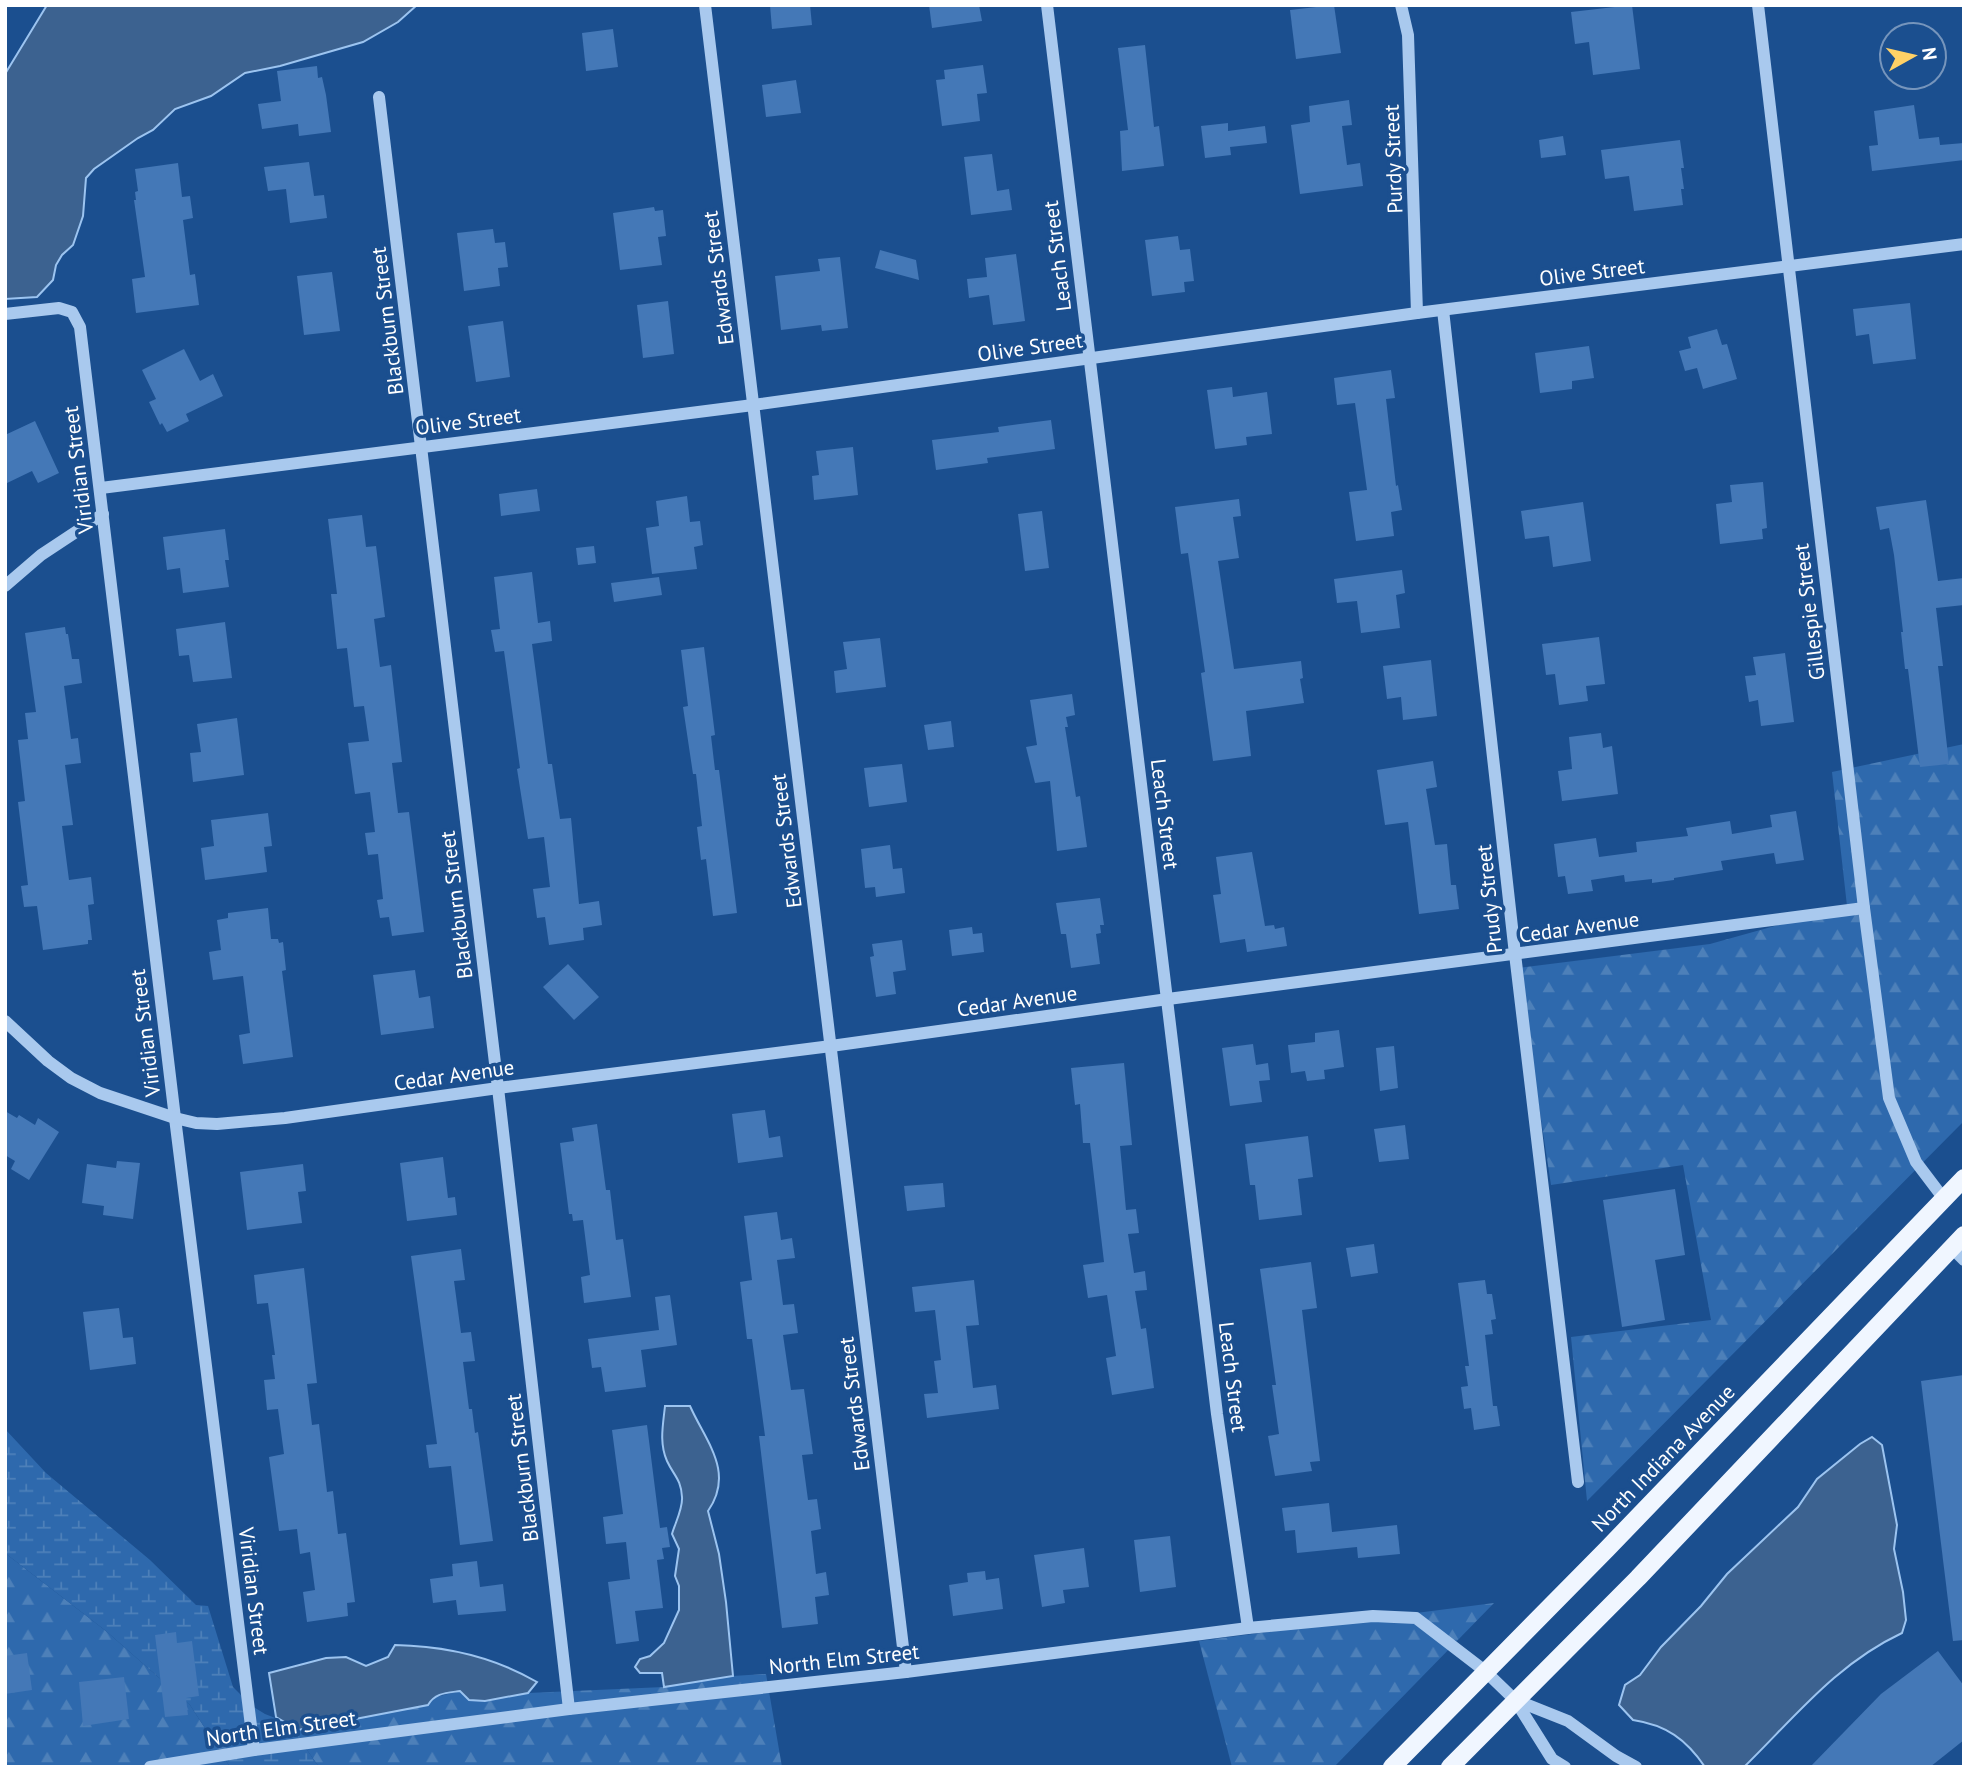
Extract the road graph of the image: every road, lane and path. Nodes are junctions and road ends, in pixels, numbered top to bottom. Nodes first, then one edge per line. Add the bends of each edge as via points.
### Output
1 (705, 5) edge
2 (1046, 5) edge
3 (1401, 5) edge
4 (1758, 5) edge
5 (379, 97) dead end
6 (1964, 244) edge
7 (1788, 267) junction
8 (1443, 310) junction
9 (1417, 313) junction
10 (5, 314) edge
11 (1089, 358) junction
12 (753, 405) junction
13 (421, 446) junction
14 (101, 488) junction
15 (103, 514) junction
16 (5, 586) edge
17 (1864, 908) junction
18 (1515, 954) junction
19 (1168, 999) junction
20 (5, 1021) edge
21 (831, 1046) junction
22 (498, 1088) junction
23 (174, 1118) junction
24 (1964, 1178) edge
25 (1944, 1199) junction
26 (1959, 1248) edge
27 (1578, 1482) dead end
28 (1248, 1628) junction
29 (1485, 1671) junction
30 (906, 1672) junction
31 (1515, 1700) junction
32 (569, 1709) junction
33 (254, 1750) junction
34 (1613, 1761) edge
35 (150, 1767) edge
36 (1392, 1767) edge
37 (1450, 1767) edge
38 (1565, 1767) edge
39 (1636, 1767) edge

1 - 12 street, Edwards Street
2 - 11 street, Leach Street
3 - 9 street, Purdy Street via 1408,35
4 - 7 street, Gillespie Street
5 - 13 street, Blackburn Street
6 - 7 street, Olive Street
7 - 8 street, Olive Street
7 - 17 street, Gillespie Street
8 - 9 street, Olive Street
8 - 18 street, Prudy Street
9 - 11 street, Olive Street
10 - 14 street, Viridian Street via 59,308 72,312 80,327
11 - 12 street, Olive Street
11 - 19 street, Leach Street
12 - 13 street, Olive Street
12 - 21 street, Edwards Street
13 - 14 street, Olive Street
13 - 22 street, Blackburn Street
14 - 15 street, Viridian Street
15 - 16 street via 41,555
15 - 23 street, Viridian Street
17 - 18 street, Cedar Avenue
17 - 25 street, Gillespie Street via 1889,1098 1916,1162
18 - 19 street, Cedar Avenue
18 - 27 street, Prudy Street
19 - 21 street, Cedar Avenue
19 - 28 street, Leach Street via 1217,1414
20 - 23 street, Cedar Avenue via 71,1078
21 - 22 street, Cedar Avenue
21 - 30 street, Edwards Street
22 - 23 street, Cedar Avenue via 285,1118 217,1124
22 - 32 street, Blackburn Street
23 - 33 street, Viridian Street
24 - 25 main road, North Indiana Avenue
25 - 29 main road, North Indiana Avenue
26 - 31 main road
28 - 29 street, North Elm Street via 1373,1616 1416,1618
28 - 30 street, North Elm Street
29 - 31 street, North Elm Street
29 - 36 main road, North Indiana Avenue
30 - 32 street, North Elm Street
31 - 34 street via 1568,1721
31 - 37 main road
31 - 38 street via 1552,1759
32 - 33 street, North Elm Street
33 - 35 street, North Elm Street
34 - 39 street

